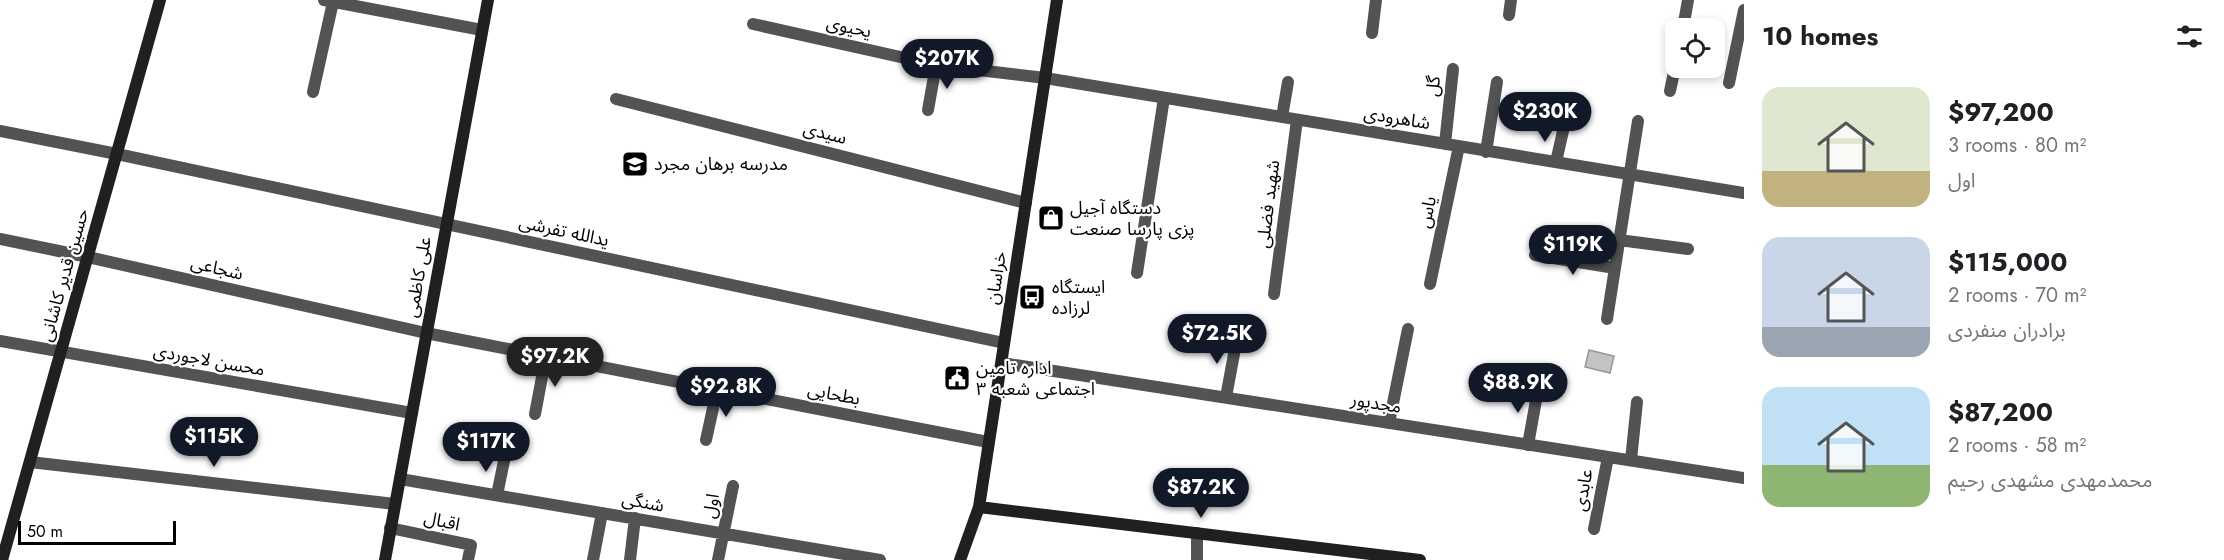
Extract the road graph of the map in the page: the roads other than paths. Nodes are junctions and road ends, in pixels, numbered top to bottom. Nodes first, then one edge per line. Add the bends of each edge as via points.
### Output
1 (160, 0) edge
2 (488, 0) edge
3 (1057, 0) edge
4 (1376, 0) edge
5 (1511, 0) edge
6 (1688, 0) edge
7 (328, 1) edge
8 (361, 3) edge
9 (1744, 10) edge
10 (1509, 15) dead end
11 (1685, 18) edge
12 (753, 24) dead end
13 (482, 30) junction
14 (1372, 33) dead end
15 (936, 65) junction
16 (1453, 69) dead end
17 (1045, 78) junction
18 (1673, 78) edge
19 (1288, 82) dead end
20 (1497, 82) dead end
21 (1729, 83) dead end
22 (1670, 91) dead end
23 (313, 92) dead end
24 (1164, 98) junction
25 (616, 99) dead end
26 (928, 110) dead end
27 (1282, 117) junction
28 (1297, 120) junction
29 (1638, 121) dead end
30 (0, 131) edge
31 (1563, 131) dead end
32 (1444, 144) junction
33 (1459, 146) junction
34 (1486, 152) junction
35 (117, 154) junction
36 (1556, 162) junction
37 (1630, 175) junction
38 (1744, 193) edge
39 (1026, 203) junction
40 (446, 224) junction
41 (0, 239) edge
42 (1619, 240) junction
43 (1688, 249) dead end
44 (1535, 255) dead end
45 (88, 257) junction
46 (1615, 268) junction
47 (1137, 273) dead end
48 (1430, 284) dead end
49 (1274, 294) dead end
50 (1607, 319) dead end
51 (1408, 329) dead end
52 (426, 333) junction
53 (1237, 338) dead end
54 (0, 341) edge
55 (1004, 343) junction
56 (61, 352) junction
57 (546, 356) junction
58 (1002, 363) junction
59 (1538, 389) dead end
60 (717, 390) junction
61 (1226, 397) junction
62 (1637, 402) dead end
63 (412, 413) junction
64 (535, 414) dead end
65 (1389, 423) junction
66 (706, 440) dead end
67 (988, 442) junction
68 (1528, 445) junction
69 (505, 456) dead end
70 (1608, 457) junction
71 (1631, 460) junction
72 (30, 462) junction
73 (1744, 478) edge
74 (400, 479) junction
75 (733, 486) dead end
76 (497, 495) junction
77 (395, 504) junction
78 (978, 507) junction
79 (602, 513) junction
80 (635, 518) junction
81 (390, 528) junction
82 (1594, 529) dead end
83 (1197, 533) junction
84 (724, 534) junction
85 (1330, 555) edge
86 (2, 560) edge
87 (385, 560) edge
88 (468, 560) edge
89 (593, 560) edge
90 (630, 560) edge
91 (718, 560) edge
92 (880, 560) edge
93 (960, 560) edge
94 (1197, 560) edge
95 (1420, 560) edge

1 - 35 street, حسین قدیر کاشانی
2 - 13 street, علی کاظمی
3 - 17 street, خراسان
4 - 14 street
5 - 10 street
6 - 11 street
7 - 8 street
7 - 23 street
8 - 13 street
9 - 21 street
12 - 15 street, یحیوی
13 - 40 street, علی کاظمی
15 - 17 street, یحیوی
15 - 26 street
16 - 32 street, گل
17 - 24 street, شاهرودی
17 - 39 street, خراسان
18 - 22 street
19 - 27 street
20 - 34 street
24 - 27 street, شاهرودی
24 - 47 street
25 - 39 street, سیدی
27 - 28 street, شاهرودی
28 - 32 street, شاهرودی
28 - 49 street, شهید فضلی
29 - 37 street
30 - 35 street, یدالله تفرشی
31 - 36 street
32 - 33 street, شاهرودی
33 - 34 street, شاهرودی
33 - 48 street, یاس
34 - 36 street, شاهرودی
35 - 40 street, یدالله تفرشی
35 - 45 street, حسین قدیر کاشانی
36 - 37 street, شاهرودی
37 - 38 street, شاهرودی
37 - 42 street
39 - 55 street, خراسان
40 - 52 street, علی کاظمی
40 - 55 street, یدالله تفرشی
41 - 45 street, شجاعی
42 - 43 street
42 - 46 street
44 - 46 street
45 - 52 street, شجاعی
45 - 56 street, حسین قدیر کاشانی
46 - 50 street
51 - 65 street
52 - 57 street, بطحایی
52 - 63 street, علی کاظمی
53 - 61 street
54 - 56 street, محسن لاجوردی
55 - 58 street, خراسان
56 - 63 street, محسن لاجوردی
56 - 72 street, حسین قدیر کاشانی
57 - 60 street, بطحایی
57 - 64 street
58 - 61 street, مجدپور
58 - 67 street, خراسان
59 - 68 street
60 - 66 street
60 - 67 street, بطحایی
61 - 65 street, مجدپور
62 - 71 street
63 - 74 street, علی کاظمی
65 - 68 street, مجدپور
67 - 78 street, خراسان
68 - 70 street, مجدپور
69 - 76 street
70 - 71 street, مجدپور
70 - 82 street, عابدی
71 - 73 street, مجدپور
72 - 77 street
72 - 86 street, حسین قدیر کاشانی
74 - 76 street, شنگی
74 - 77 street, علی کاظمی
75 - 84 street, اول
76 - 79 street, شنگی
77 - 81 street, علی کاظمی
78 - 83 street
78 - 93 street, خراسان
79 - 80 street, شنگی
79 - 89 street
80 - 84 street, شنگی
80 - 90 street
81 - 87 street, علی کاظمی
81 - 88 street, اقبال via 471,546
83 - 85 street
83 - 94 street
84 - 91 street, اول
84 - 92 street, شنگی
85 - 95 street

